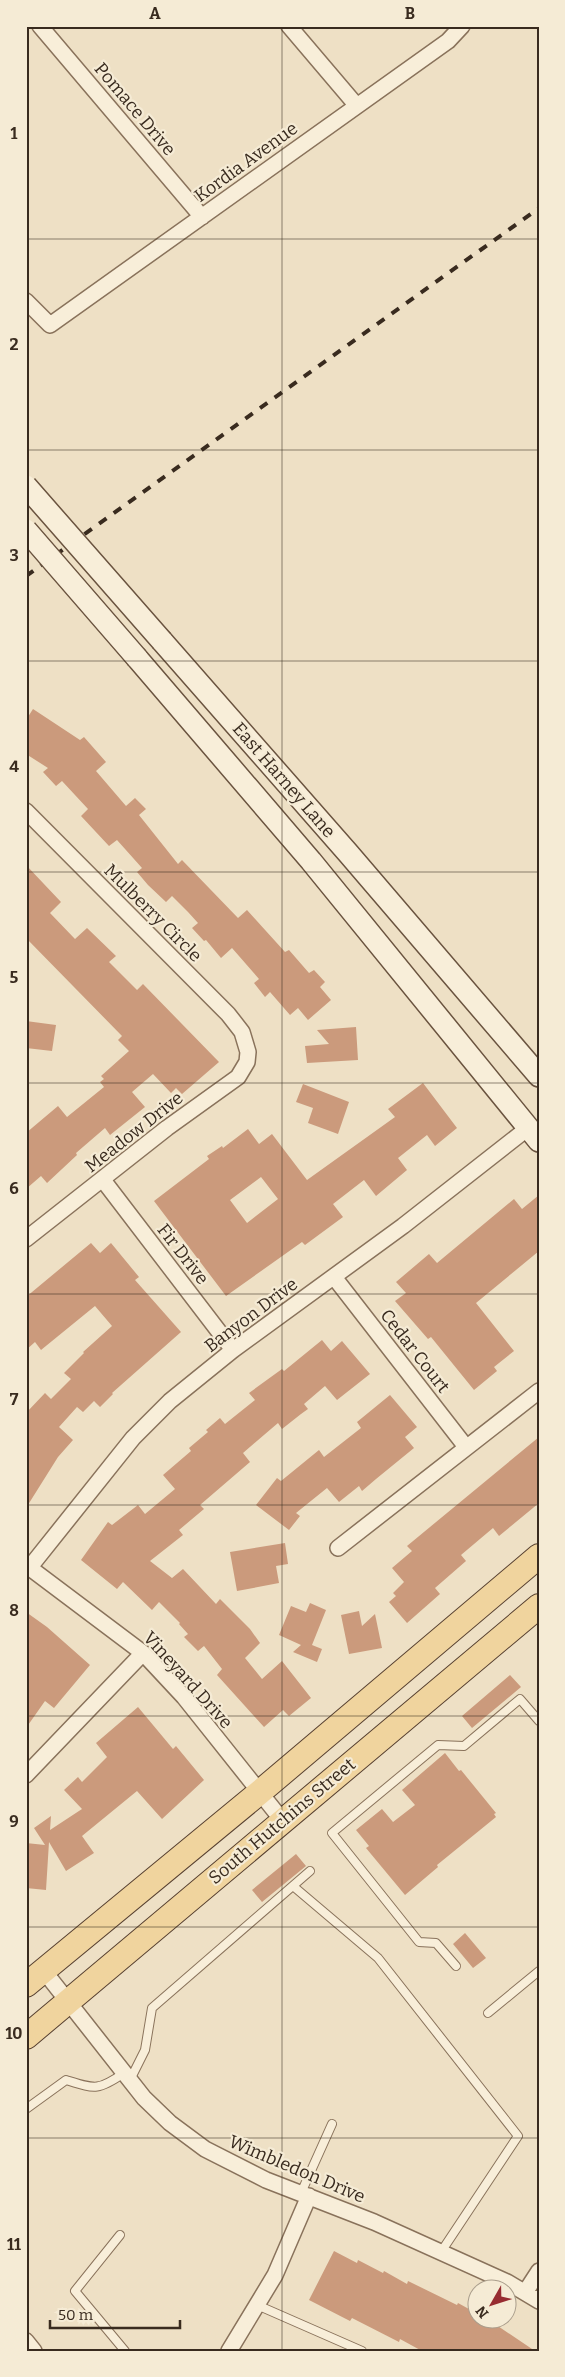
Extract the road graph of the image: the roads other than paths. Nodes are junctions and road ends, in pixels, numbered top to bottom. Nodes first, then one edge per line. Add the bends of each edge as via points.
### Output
1 (40, 26) edge
2 (288, 26) edge
3 (462, 26) edge
4 (357, 106) junction
5 (202, 217) junction
6 (26, 301) edge
7 (26, 486) edge
8 (26, 530) edge
9 (26, 811) edge
10 (246, 1045) joint
11 (539, 1076) edge
12 (533, 1135) edge
13 (103, 1180) junction
14 (26, 1240) edge
15 (334, 1277) junction
16 (233, 1350) junction
17 (539, 1391) edge
18 (466, 1447) junction
19 (338, 1548) dead end
20 (539, 1556) edge
21 (28, 1566) edge
22 (539, 1606) edge
23 (143, 1653) junction
24 (539, 1721) edge
25 (26, 1774) edge
26 (260, 1792) junction
27 (282, 1820) junction
28 (310, 1871) dead end
29 (293, 1886) junction
30 (456, 1966) dead end
31 (539, 1971) edge
32 (35, 1978) edge
33 (68, 2002) junction
34 (488, 2013) dead end
35 (26, 2037) edge
36 (127, 2076) junction
37 (26, 2109) edge
38 (332, 2124) dead end
39 (305, 2194) junction
40 (120, 2235) dead end
41 (441, 2252) junction
42 (539, 2271) edge
43 (526, 2291) junction
44 (539, 2301) edge
45 (257, 2305) junction
46 (26, 2341) edge
47 (34, 2351) edge
48 (125, 2351) edge
49 (229, 2351) edge
50 (362, 2351) edge

1 - 5 street, Pomace Drive
2 - 4 street
3 - 4 street, Kordia Avenue via 448,40
4 - 5 street, Kordia Avenue
5 - 6 street, Kordia Avenue via 50,325
7 - 11 main road, East Harney Lane, bridge
8 - 12 main road, East Harney Lane, bridge via 311,861
9 - 10 street, Mulberry Circle via 228,1014 242,1032
10 - 13 street, Meadow Drive via 247,1062 238,1077 167,1128
12 - 15 street, Banyon Drive
13 - 14 street, Meadow Drive
13 - 16 street, Fir Drive
15 - 16 street, Banyon Drive
15 - 18 street, Cedar Court
16 - 21 street, Banyon Drive via 170,1401 134,1438
17 - 18 street
18 - 19 street
20 - 26 main road, South Hutchins Street
21 - 23 street, Vineyard Drive
22 - 27 main road, South Hutchins Street
23 - 25 street
23 - 26 street, Vineyard Drive via 184,1697
24 - 30 lane via 520,1699 464,1746 438,1745 332,1833 419,1942 436,1943
26 - 27 street, Vineyard Drive
26 - 32 main road, South Hutchins Street
27 - 33 main road, South Hutchins Street
28 - 29 lane
29 - 36 lane via 152,2008 145,2050
29 - 41 lane via 378,1958 518,2136
31 - 34 lane
32 - 33 street, Wimbledon Drive
33 - 35 main road, South Hutchins Street
33 - 36 street, Wimbledon Drive
36 - 37 lane via 93,2088 66,2080
36 - 39 street, Wimbledon Drive via 170,2123 205,2149 266,2180
38 - 39 lane
39 - 41 street, Wimbledon Drive
39 - 45 street via 275,2275
40 - 48 lane via 75,2291
41 - 43 street, Wimbledon Drive
42 - 43 street
43 - 44 street, Wimbledon Drive
45 - 49 street
45 - 50 lane
46 - 47 street

